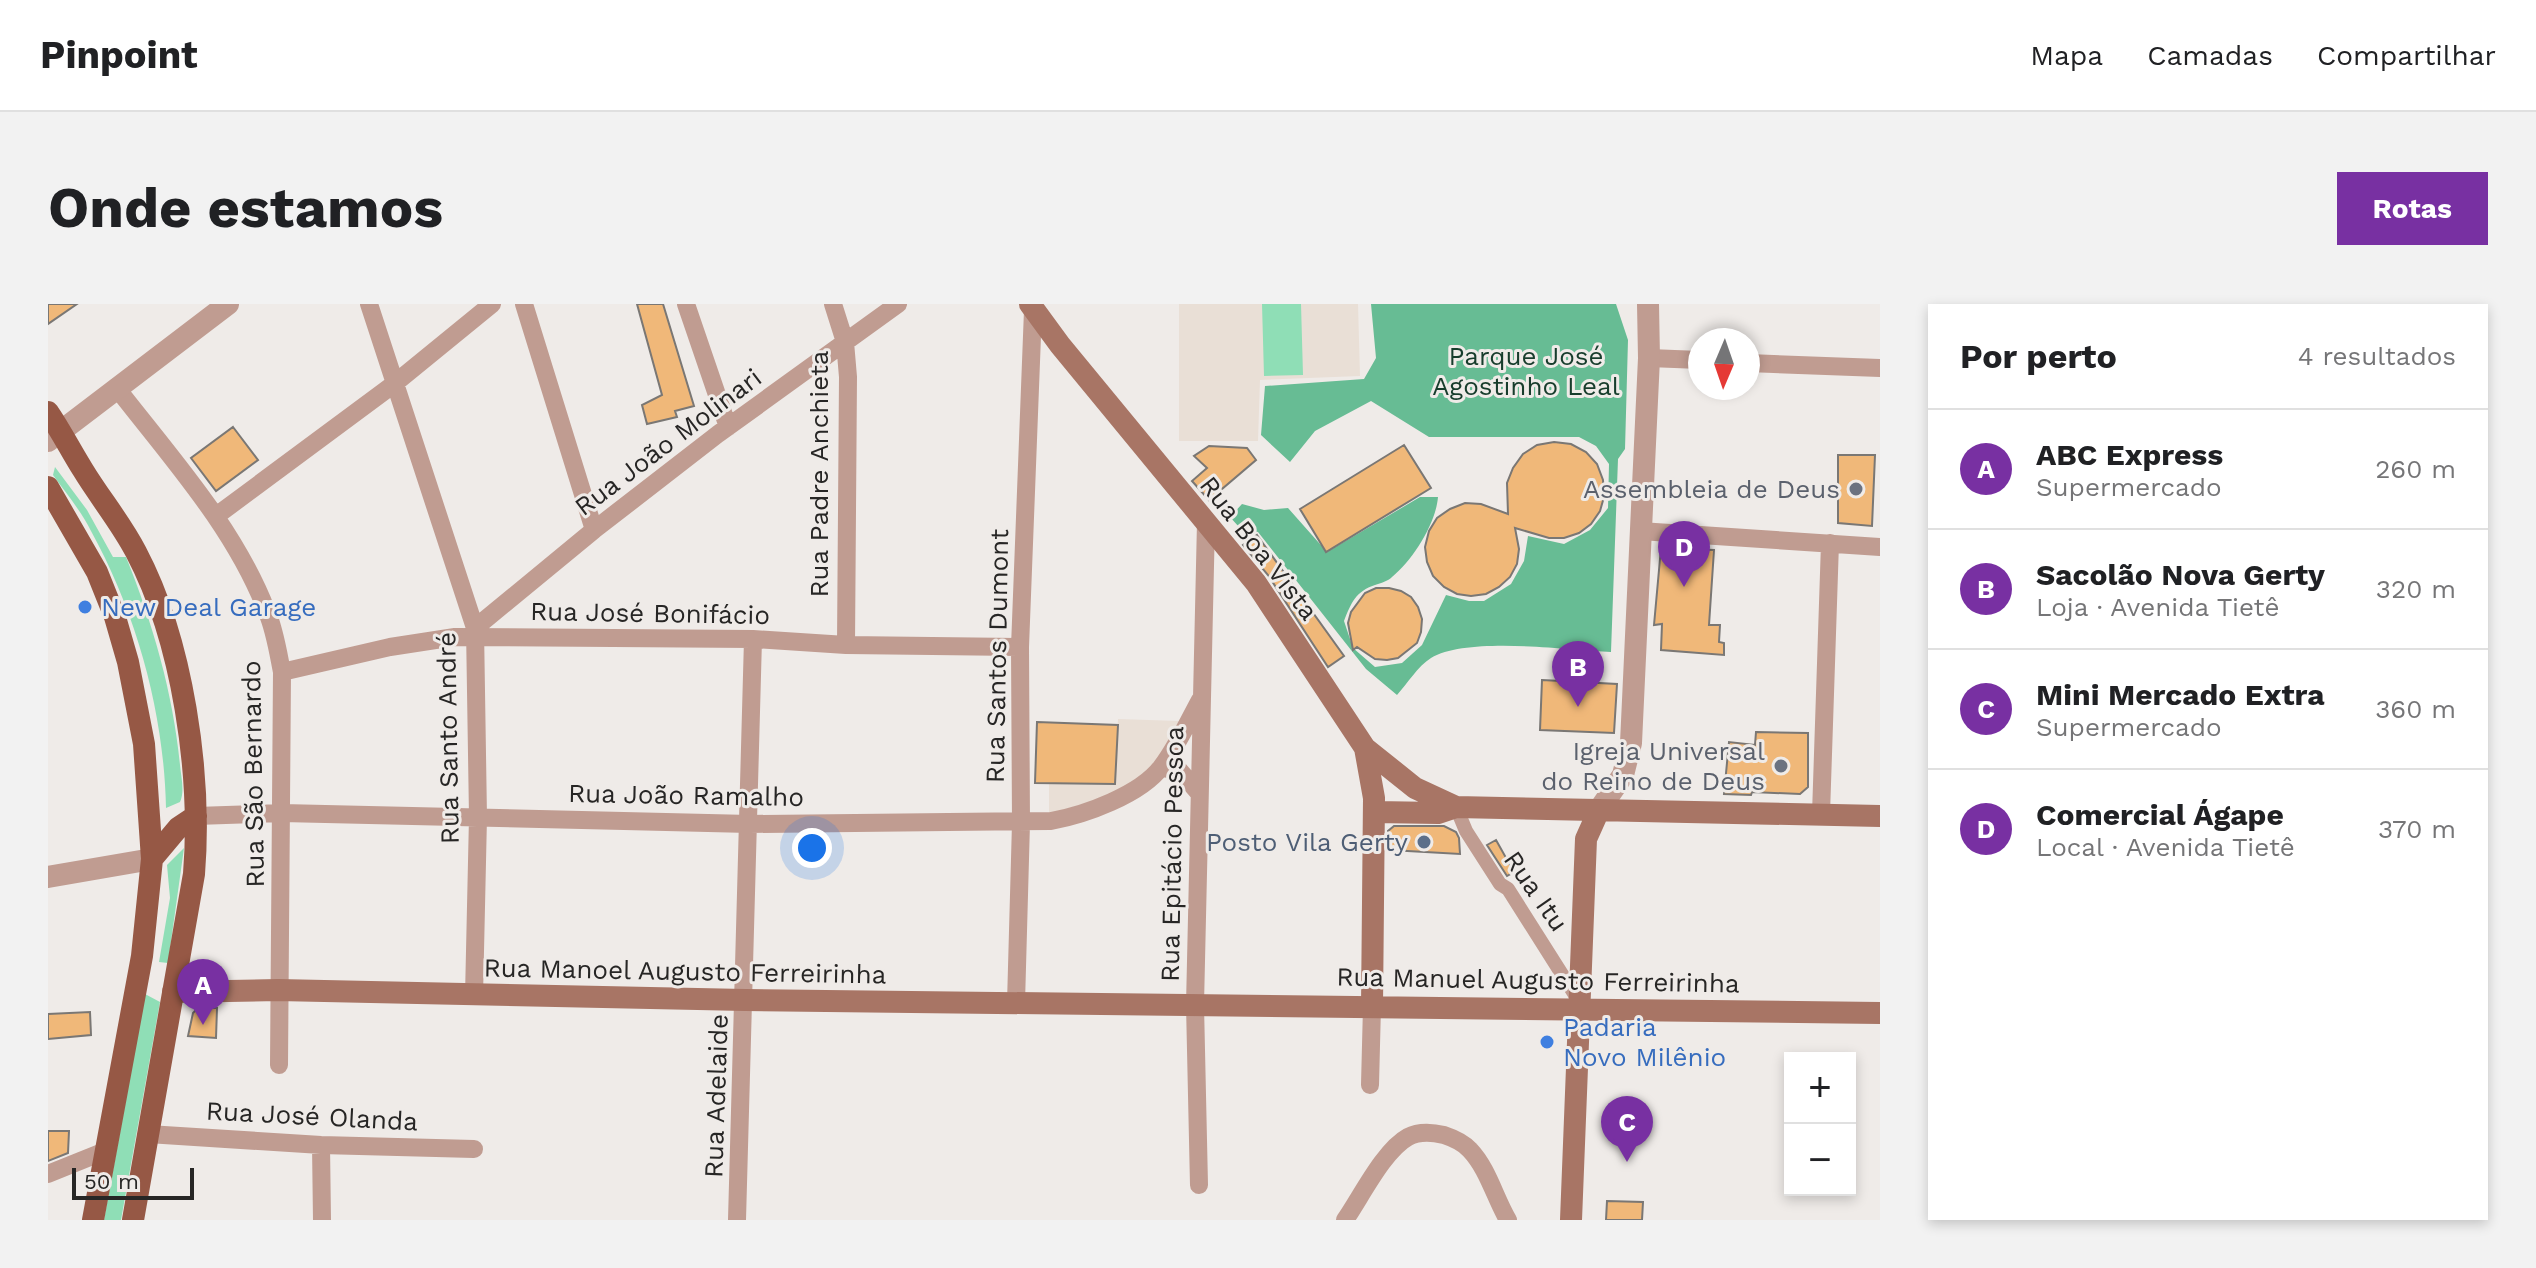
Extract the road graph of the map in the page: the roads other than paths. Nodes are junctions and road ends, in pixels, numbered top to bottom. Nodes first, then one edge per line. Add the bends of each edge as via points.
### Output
1 (228, 304) edge
2 (369, 304) edge
3 (492, 304) edge
4 (524, 304) edge
5 (686, 304) edge
6 (833, 304) edge
7 (898, 304) edge
8 (1648, 304) edge
9 (1032, 307) edge
10 (845, 342) junction
11 (1649, 358) junction
12 (1688, 360) edge
13 (1760, 363) edge
14 (1880, 368) edge
15 (394, 384) junction
16 (116, 387) junction
17 (48, 412) edge
18 (728, 427) junction
19 (55, 437) edge
20 (48, 487) edge
21 (216, 516) junction
22 (1206, 522) junction
23 (594, 530) junction
24 (1640, 531) junction
25 (1830, 543) junction
26 (1880, 547) edge
27 (476, 633) junction
28 (753, 639) junction
29 (846, 645) junction
30 (1020, 647) junction
31 (282, 672) junction
32 (1200, 700) junction
33 (1365, 748) junction
34 (1161, 768) junction
35 (1199, 793) junction
36 (1456, 807) junction
37 (1599, 810) junction
38 (1375, 812) junction
39 (282, 813) junction
40 (1821, 814) junction
41 (196, 816) junction
42 (1880, 816) edge
43 (478, 817) junction
44 (1021, 823) junction
45 (750, 824) junction
46 (152, 859) junction
47 (48, 877) edge
48 (142, 956) junction
49 (278, 990) junction
50 (173, 992) junction
51 (474, 996) junction
52 (745, 1000) junction
53 (1016, 1003) junction
54 (1195, 1005) junction
55 (1578, 1005) junction
56 (1372, 1006) junction
57 (1880, 1013) edge
58 (279, 1065) dead end
59 (1370, 1085) dead end
60 (148, 1134) junction
61 (321, 1145) junction
62 (474, 1149) dead end
63 (105, 1151) junction
64 (48, 1174) edge
65 (1199, 1185) dead end
66 (93, 1220) edge
67 (133, 1220) edge
68 (322, 1220) edge
69 (737, 1220) edge
70 (1345, 1220) edge
71 (1508, 1220) edge
72 (1571, 1220) edge

1 - 16 street
2 - 15 street, Rua Santo André
3 - 15 street
4 - 23 street
5 - 18 street
6 - 10 street, Rua Padre Anchieta
7 - 10 street, Rua João Molinari
8 - 11 street
9 - 22 main road, Rua Boa Vista
9 - 30 street, Rua Santos Dumont
10 - 18 street, Rua João Molinari
10 - 29 street, Rua Padre Anchieta
11 - 12 street
11 - 24 street
13 - 14 street
15 - 21 street
15 - 27 street, Rua Santo André
16 - 19 street
16 - 21 street, Rua São Bernardo
17 - 19 main road
18 - 23 street, Rua João Molinari
19 - 41 main road via 135,551 153,588 185,705
20 - 46 main road via 97,572 119,632 144,744
21 - 31 street, Rua São Bernardo via 268,613
22 - 32 street, Rua Epitácio Pessoa
22 - 33 main road, Rua Boa Vista via 1256,583
23 - 27 street, Rua João Molinari
24 - 25 street
24 - 37 street via 1631,743 1623,775
25 - 26 street
25 - 40 street
27 - 28 street, Rua José Bonifácio
27 - 31 street, Rua José Bonifácio
27 - 43 street, Rua Santo André
28 - 29 street, Rua José Bonifácio
28 - 45 street, Rua Adelaide
29 - 30 street, Rua José Bonifácio
30 - 44 street, Rua Santos Dumont
31 - 39 street, Rua São Bernardo
32 - 34 street, Rua João Ramalho
32 - 35 street, Rua Epitácio Pessoa
33 - 36 main road, Rua Boa Vista via 1415,788
33 - 38 main road
34 - 35 street via 1179,770
34 - 44 street, Rua João Ramalho via 1104,806 1077,816
35 - 54 street, Rua Epitácio Pessoa
36 - 37 main road
36 - 38 main road via 1438,813
36 - 55 street, Rua Itu via 1466,831
37 - 40 main road
37 - 55 main road via 1586,839
38 - 56 main road
39 - 41 street, Rua João Ramalho
39 - 43 street, Rua João Ramalho
39 - 49 street, Rua São Bernardo
40 - 42 main road
41 - 46 main road
41 - 50 main road via 191,897
43 - 45 street, Rua João Ramalho
43 - 51 street, Rua Santo André
44 - 45 street, Rua João Ramalho
44 - 53 street, Rua Santos Dumont
45 - 52 street, Rua Adelaide
46 - 47 street
46 - 48 main road
48 - 50 main road via 150,980 158,989
48 - 63 main road
49 - 50 main road, Rua Manoel Augusto Ferreirinha
49 - 51 main road, Rua Manoel Augusto Ferreirinha
49 - 58 street, Rua São Bernardo
50 - 60 main road
51 - 52 main road, Rua Manoel Augusto Ferreirinha
52 - 53 main road, Rua Manoel Augusto Ferreirinha
52 - 69 street, Rua Adelaide
53 - 54 main road, Rua Manoel Augusto Ferreirinha
54 - 56 main road, Rua Manuel Augusto Ferreirinha
54 - 65 street, Rua Epitácio Pessoa
55 - 56 main road, Rua Manuel Augusto Ferreirinha
55 - 57 main road, Rua Manuel Augusto Ferreirinha
55 - 72 main road
56 - 59 street
60 - 61 street, Rua José Olanda
60 - 67 main road
61 - 62 street, Rua José Olanda
61 - 68 street
63 - 64 street
63 - 66 main road
70 - 71 street via 1395,1148 1421,1132 1456,1138 1470,1149

